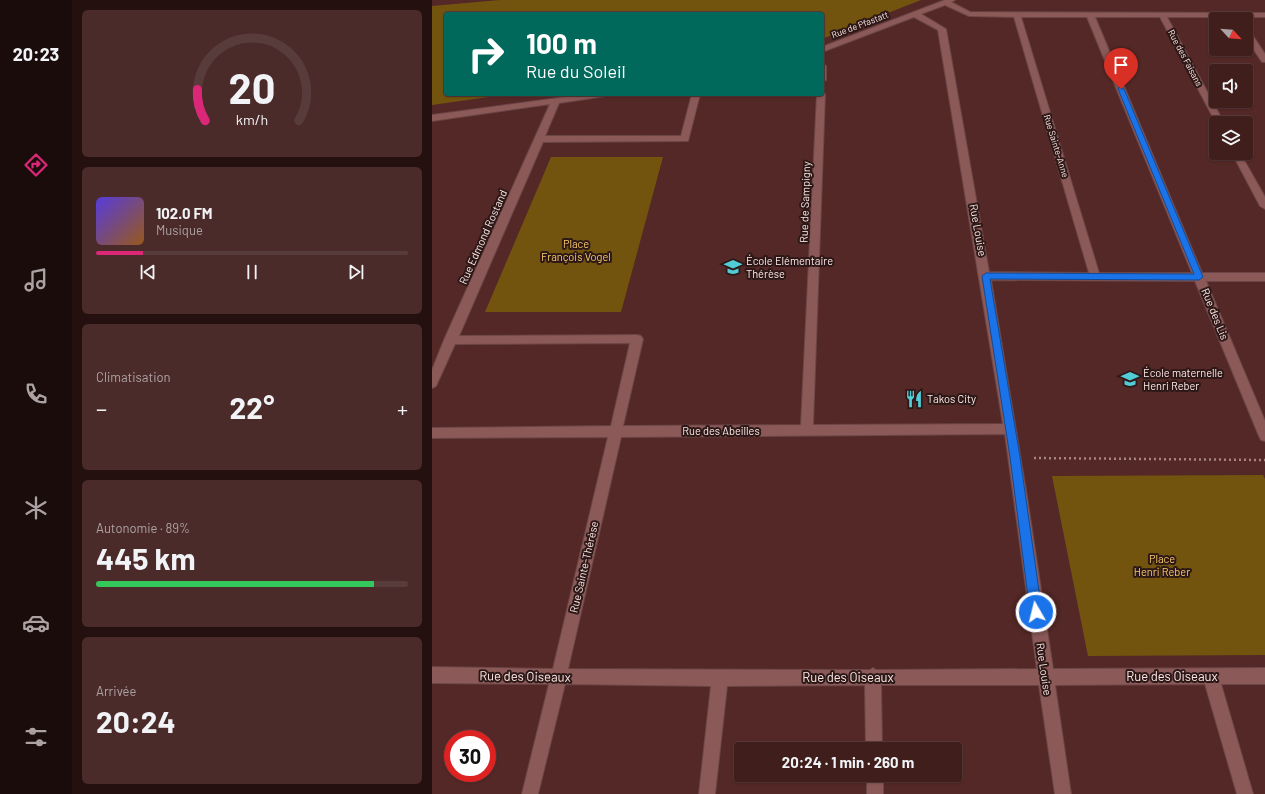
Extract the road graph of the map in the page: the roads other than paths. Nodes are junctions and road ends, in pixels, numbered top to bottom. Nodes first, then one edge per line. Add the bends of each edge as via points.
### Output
1 (948, 1) edge
2 (915, 14) junction
3 (1017, 15) junction
4 (1090, 15) junction
5 (1162, 15) junction
6 (1265, 15) edge
7 (1209, 16) edge
8 (1253, 16) edge
9 (1253, 42) edge
10 (824, 49) edge
11 (1265, 60) edge
12 (592, 96) edge
13 (696, 96) edge
14 (821, 96) edge
15 (556, 101) junction
16 (1216, 116) edge
17 (432, 118) edge
18 (540, 139) junction
19 (1240, 160) edge
20 (1265, 206) edge
21 (986, 276) junction
22 (1095, 276) junction
23 (1199, 277) junction
24 (1265, 277) edge
25 (450, 340) junction
26 (432, 383) edge
27 (1010, 429) junction
28 (807, 430) junction
29 (615, 432) junction
30 (432, 433) edge
31 (1265, 436) edge
32 (432, 675) edge
33 (559, 676) junction
34 (873, 676) junction
35 (1045, 676) junction
36 (1211, 676) junction
37 (1265, 676) edge
38 (720, 678) junction
39 (874, 742) edge
40 (875, 782) edge
41 (530, 794) edge
42 (707, 794) edge
43 (875, 794) edge
44 (1063, 794) edge
45 (1245, 794) edge

1 - 2 street, Rue de Pfastatt
1 - 3 street via 969,14
2 - 10 street, Rue de Pfastatt
2 - 21 street, Rue Louise via 942,29
3 - 4 street
3 - 22 street, Rue Sainte-Anne
4 - 5 street
4 - 23 street, Rue des Lis
5 - 7 street
5 - 16 street, Rue des Faisans
6 - 8 street
9 - 11 street
12 - 15 street
13 - 18 street via 685,140
14 - 28 street, Rue de Sampigny
15 - 17 street
15 - 18 street, Rue Edmond Rostand
18 - 25 street, Rue Edmond Rostand
19 - 20 street
21 - 22 street
21 - 27 street, Rue Louise
22 - 23 street
23 - 24 street
23 - 31 street, Rue des Lis
25 - 26 street, Rue Edmond Rostand
25 - 29 street, Rue Sainte-Thérèse via 637,339
27 - 28 street, Rue des Abeilles
27 - 35 street, Rue Louise
28 - 29 street, Rue des Abeilles
29 - 30 street, Rue des Abeilles
29 - 33 street, Rue Sainte-Thérèse
32 - 33 street, Rue des Oiseaux
33 - 38 street, Rue des Oiseaux
33 - 41 street, Rue Sainte-Thérèse
34 - 35 street, Rue des Oiseaux
34 - 38 street, Rue des Oiseaux
34 - 39 street
35 - 36 street, Rue des Oiseaux
35 - 44 street, Rue Louise
36 - 37 street, Rue des Oiseaux
36 - 45 street
38 - 42 street
40 - 43 street

